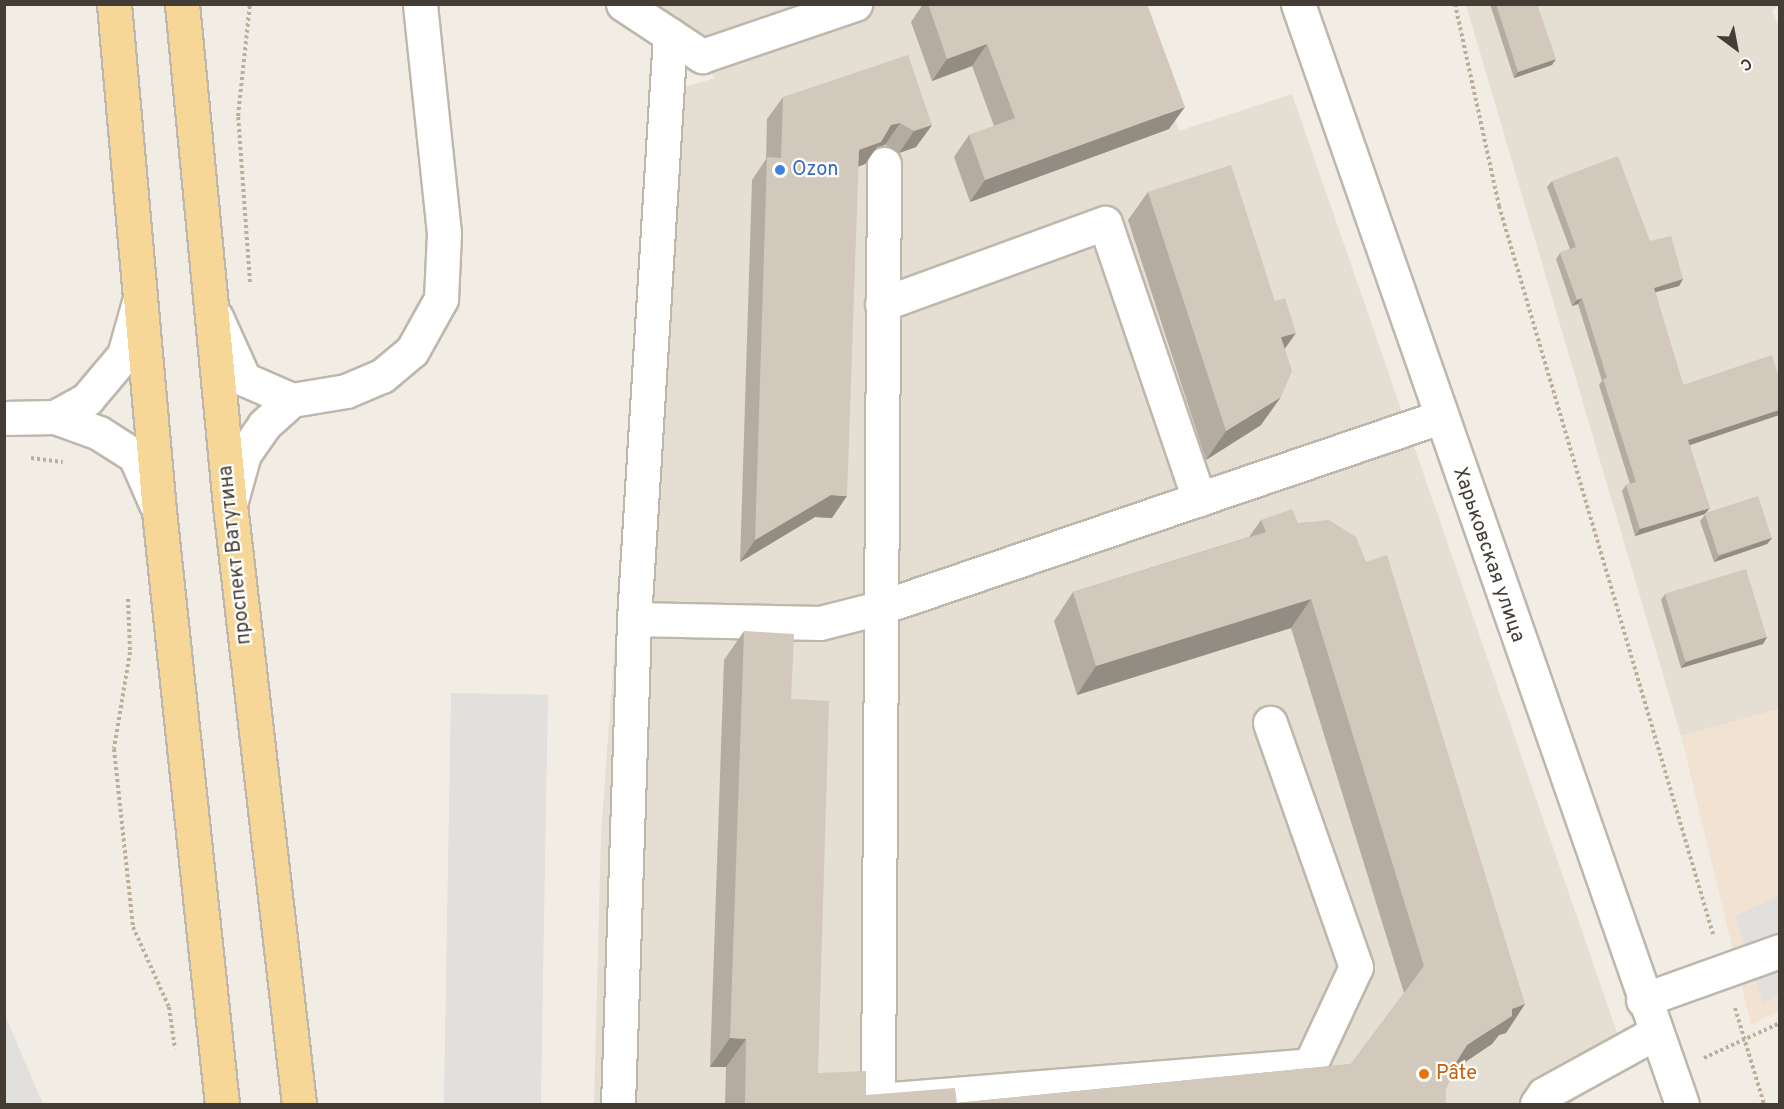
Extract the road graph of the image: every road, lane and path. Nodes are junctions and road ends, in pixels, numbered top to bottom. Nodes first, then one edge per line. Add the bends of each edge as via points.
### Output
1 (114, 4) edge
2 (182, 4) edge
3 (250, 4) edge
4 (420, 4) edge
5 (623, 4) edge
6 (855, 4) edge
7 (1298, 4) edge
8 (1455, 4) edge
9 (670, 35) junction
10 (884, 164) edge
11 (250, 294) dead end
12 (139, 302) junction
13 (211, 304) junction
14 (882, 304) junction
15 (292, 400) junction
16 (1440, 417) junction
17 (28, 418) edge
18 (72, 464) dead end
19 (1199, 499) junction
20 (230, 505) junction
21 (159, 511) junction
22 (127, 592) dead end
23 (879, 608) junction
24 (634, 619) junction
25 (1270, 723) dead end
26 (1779, 951) edge
27 (1724, 972) junction
28 (1643, 1000) junction
29 (1779, 1023) edge
30 (1655, 1034) junction
31 (1745, 1040) junction
32 (177, 1061) dead end
33 (1706, 1071) dead end
34 (222, 1104) edge
35 (299, 1104) edge
36 (618, 1104) edge
37 (1537, 1104) edge
38 (1682, 1104) edge
39 (1764, 1104) edge

1 - 12 main road
2 - 13 main road, проспект Ватутина
3 - 11 path via 238,116
4 - 15 street via 444,233 441,299 412,351 382,376 346,391
5 - 9 street
6 - 9 street via 702,56
7 - 16 street, Харьковская улица
8 - 27 path via 1499,206
9 - 24 street
10 - 14 street
12 - 17 street via 124,355 87,399
12 - 21 main road
13 - 15 street via 244,379
13 - 20 main road, проспект Ватутина
14 - 19 street via 1105,223
14 - 23 street
15 - 20 street via 264,425 244,454
16 - 19 street
16 - 28 street, Харьковская улица
17 - 18 path via 29,457
17 - 21 street via 99,433 135,456
19 - 23 street
20 - 35 main road, проспект Ватутина
21 - 34 main road
22 - 32 path via 130,652 114,749 133,927 168,1007
23 - 24 street via 820,623
23 - 25 street via 878,1100 1310,1065 1356,968
24 - 36 street
26 - 27 street
27 - 28 street
27 - 31 path
28 - 30 street, Харьковская улица
29 - 31 path
30 - 37 street via 1544,1094
30 - 38 street, Харьковская улица
31 - 33 path via 1702,1059
31 - 39 path

